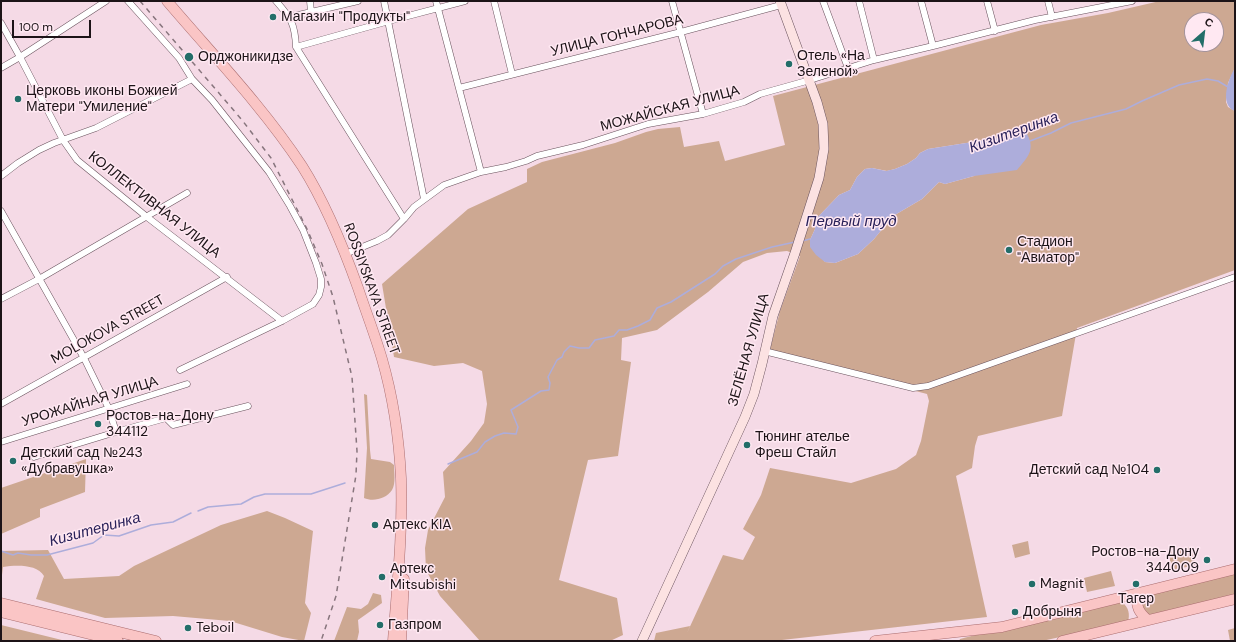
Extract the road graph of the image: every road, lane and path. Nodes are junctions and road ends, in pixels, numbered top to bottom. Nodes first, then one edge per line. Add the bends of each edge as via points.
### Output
1 (106, 1) edge
2 (128, 1) edge
3 (167, 1) edge
4 (174, 1) edge
5 (276, 1) edge
6 (310, 1) edge
7 (357, 1) edge
8 (384, 1) edge
9 (436, 1) edge
10 (466, 1) edge
11 (494, 1) edge
12 (672, 1) edge
13 (823, 1) edge
14 (859, 1) edge
15 (921, 1) edge
16 (987, 1) edge
17 (1048, 1) edge
18 (1132, 1) edge
19 (780, 3) edge
20 (1113, 3) edge
21 (438, 8) junction
22 (311, 12) junction
23 (290, 17) junction
24 (1052, 17) junction
25 (388, 21) junction
26 (1, 23) edge
27 (995, 31) junction
28 (681, 32) junction
29 (933, 46) junction
30 (296, 47) junction
31 (20, 57) junction
32 (874, 60) junction
33 (1, 68) edge
34 (848, 68) junction
35 (512, 74) junction
36 (192, 79) junction
37 (809, 79) junction
38 (459, 88) junction
39 (703, 114) junction
40 (63, 140) junction
41 (481, 172) junction
42 (1, 176) edge
43 (187, 193) dead end
44 (424, 199) junction
45 (1, 211) edge
46 (147, 217) junction
47 (404, 219) junction
48 (350, 252) junction
49 (227, 277) junction
50 (1235, 277) edge
51 (39, 279) junction
52 (1, 299) edge
53 (282, 320) junction
54 (764, 351) junction
55 (84, 358) junction
56 (180, 370) dead end
57 (187, 384) dead end
58 (1, 404) edge
59 (248, 406) dead end
60 (109, 408) junction
61 (116, 432) junction
62 (1, 442) edge
63 (34, 457) dead end
64 (1235, 569) edge
65 (1138, 594) junction
66 (1124, 598) junction
67 (1235, 599) edge
68 (1, 603) edge
69 (1, 612) edge
70 (1148, 620) junction
71 (1133, 625) junction
72 (118, 641) edge
73 (156, 641) edge
74 (394, 641) edge
75 (401, 641) edge
76 (642, 641) edge
77 (875, 641) edge
78 (1062, 641) edge

1 - 31 street
2 - 36 street via 179,58
3 - 74 main road, ROSSIYSKAYA STREET via 268,118 302,166 346,254 382,360 398,447 401,539
4 - 48 main road, ROSSIYSKAYA STREET via 271,116 306,164 322,191
5 - 23 street
6 - 22 street
7 - 22 street
8 - 25 street
9 - 21 street
10 - 21 street
11 - 35 street
12 - 28 street
13 - 34 street
14 - 32 street
15 - 29 street
16 - 27 street
17 - 24 street
18 - 20 street, МОЖАЙСКАЯ УЛИЦА
19 - 28 street, УЛИЦА ГОНЧАРОВА
19 - 37 street, ЗЕЛЁНАЯ УЛИЦА
20 - 24 street, МОЖАЙСКАЯ УЛИЦА
21 - 25 street
21 - 38 street
22 - 23 street
23 - 30 street via 295,29
24 - 27 street, МОЖАЙСКАЯ УЛИЦА
25 - 30 street
25 - 44 street
26 - 31 street, КОЛЛЕКТИВНАЯ УЛИЦА
27 - 29 street, МОЖАЙСКАЯ УЛИЦА
28 - 35 street, УЛИЦА ГОНЧАРОВА
28 - 39 street
29 - 32 street, МОЖАЙСКАЯ УЛИЦА
30 - 47 street
31 - 33 street
31 - 40 street, КОЛЛЕКТИВНАЯ УЛИЦА
32 - 34 street, МОЖАЙСКАЯ УЛИЦА
34 - 37 street, МОЖАЙСКАЯ УЛИЦА
35 - 38 street, УЛИЦА ГОНЧАРОВА
36 - 40 street via 96,128
36 - 53 street via 212,100 269,172 303,230 316,263 321,279 319,295 313,304
37 - 39 street, МОЖАЙСКАЯ УЛИЦА
37 - 54 street, ЗЕЛЁНАЯ УЛИЦА via 823,124 823,160
38 - 41 street
39 - 41 street, МОЖАЙСКАЯ УЛИЦА via 648,124 583,145
40 - 42 street via 39,150
40 - 46 street, КОЛЛЕКТИВНАЯ УЛИЦА via 78,160
41 - 44 street, МОЖАЙСКАЯ УЛИЦА via 450,182
43 - 46 street
44 - 47 street, МОЖАЙСКАЯ УЛИЦА
45 - 51 street
46 - 49 street, КОЛЛЕКТИВНАЯ УЛИЦА
46 - 51 street
47 - 48 street, МОЖАЙСКАЯ УЛИЦА via 388,235
48 - 75 main road, ROSSIYSKAYA STREET via 387,358 399,415 406,478
49 - 53 street, КОЛЛЕКТИВНАЯ УЛИЦА
49 - 55 street, MOLOKOVA STREET
50 - 54 street via 928,386 913,388
51 - 52 street
51 - 55 street
53 - 56 street
54 - 76 street, ЗЕЛЁНАЯ УЛИЦА via 754,394 745,417
55 - 58 street, MOLOKOVA STREET
55 - 60 street
57 - 60 street, УРОЖАЙНАЯ УЛИЦА
59 - 61 street via 173,425 166,418
60 - 61 street
60 - 62 street, УРОЖАЙНАЯ УЛИЦА
61 - 63 street
64 - 65 main road
65 - 66 main road
65 - 70 main road via 1138,611
66 - 71 main road via 1132,605 1135,613
66 - 77 main road via 1002,627
67 - 70 main road
68 - 73 main road
69 - 72 main road
70 - 71 main road
71 - 78 main road

